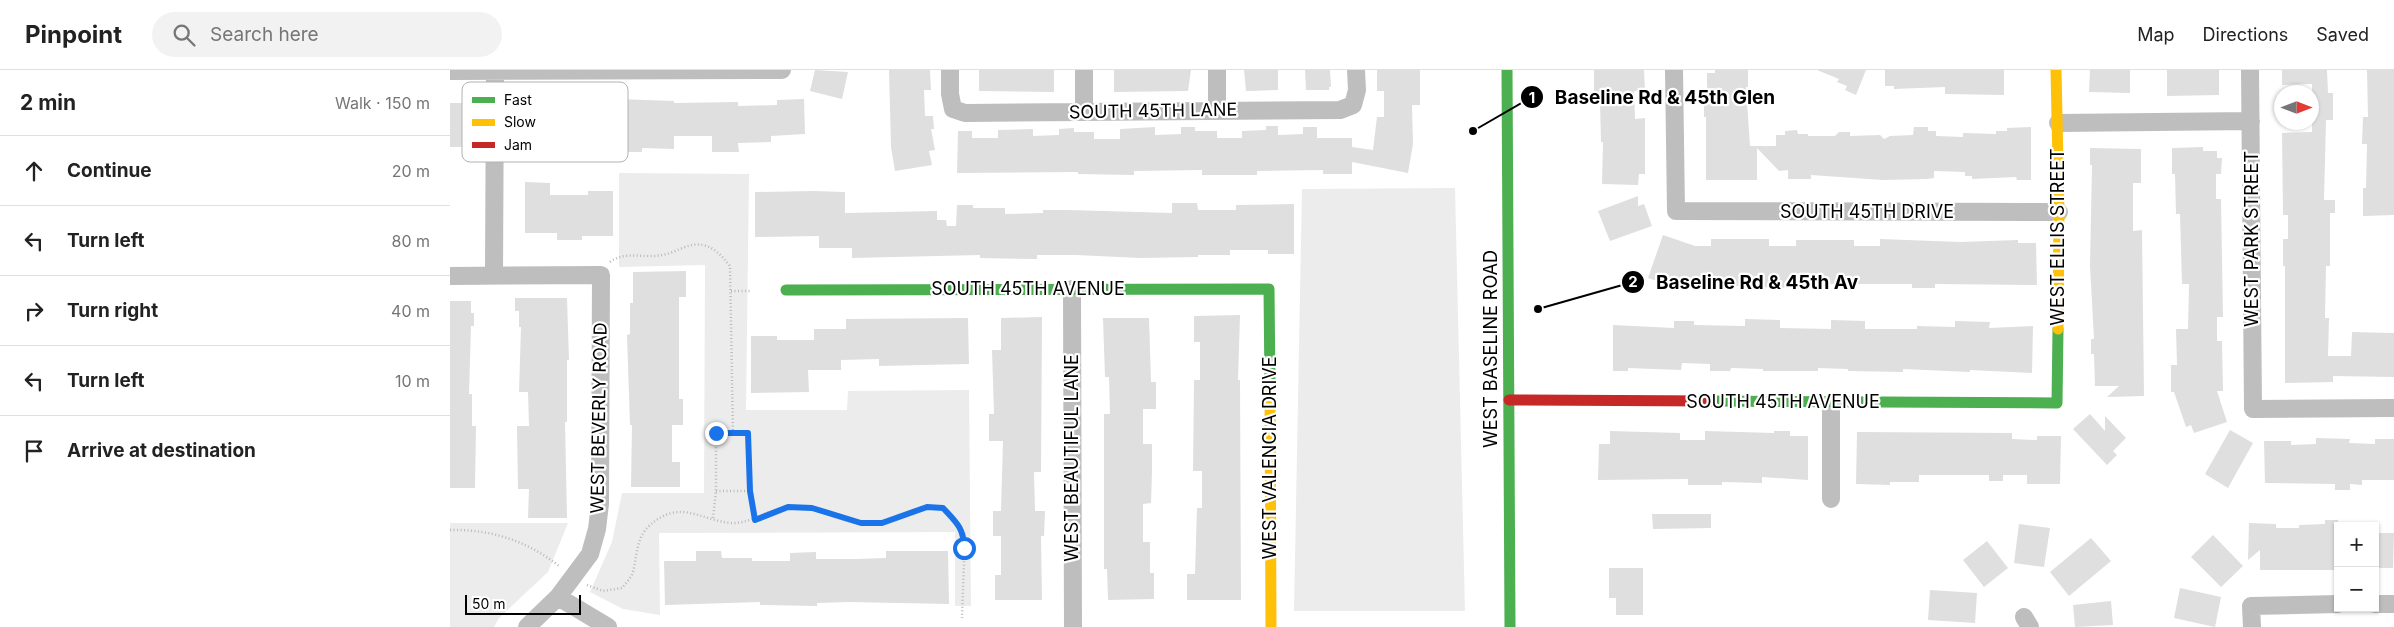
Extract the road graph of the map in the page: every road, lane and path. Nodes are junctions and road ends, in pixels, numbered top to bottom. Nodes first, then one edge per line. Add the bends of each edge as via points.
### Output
1 (782, 70) edge
2 (950, 70) edge
3 (1084, 70) edge
4 (1217, 70) edge
5 (1356, 70) edge
6 (1506, 70) edge
7 (1674, 70) edge
8 (2056, 70) edge
9 (2250, 70) edge
10 (450, 71) edge
11 (495, 71) edge
12 (588, 71) edge
13 (1217, 110) junction
14 (1084, 112) junction
15 (2251, 121) junction
16 (2058, 122) junction
17 (495, 162) edge
18 (2059, 212) junction
19 (604, 270) junction
20 (494, 275) junction
21 (450, 276) edge
22 (1072, 289) junction
23 (1269, 289) joint
24 (786, 290) dead end
25 (731, 291) junction
26 (752, 291) dead end
27 (1509, 400) junction
28 (1831, 403) junction
29 (2057, 403) joint
30 (2394, 408) edge
31 (733, 433) junction
32 (716, 491) junction
33 (750, 491) junction
34 (1831, 499) dead end
35 (713, 518) junction
36 (755, 520) junction
37 (450, 530) edge
38 (559, 566) dead end
39 (586, 585) dead end
40 (558, 597) junction
41 (2334, 604) edge
42 (2379, 604) edge
43 (2394, 604) edge
44 (962, 618) dead end
45 (527, 627) edge
46 (608, 627) edge
47 (1073, 627) edge
48 (1270, 627) edge
49 (1510, 627) edge
50 (2252, 627) edge

1 - 12 street
2 - 14 street, SOUTH 45TH LANE via 953,109 965,113
3 - 14 street
4 - 13 street
5 - 13 street, SOUTH 45TH LANE via 1357,90 1353,105 1340,110
6 - 27 street, WEST BASELINE ROAD
7 - 18 street, SOUTH 45TH DRIVE via 1676,211
8 - 16 street, WEST ELLIS STREET
9 - 15 street, WEST PARK STREET
10 - 11 street
11 - 12 street
13 - 14 street, SOUTH 45TH LANE
15 - 16 street
15 - 30 street, WEST PARK STREET via 2253,409
16 - 18 street, WEST ELLIS STREET
17 - 20 street
18 - 29 street, WEST ELLIS STREET
19 - 20 street
19 - 25 path via 616,258 638,254 661,256 686,246 702,245 718,252 730,266
19 - 40 street, WEST BEVERLY ROAD via 597,529 590,554
20 - 21 street
22 - 23 street, SOUTH 45TH AVENUE
22 - 24 street, SOUTH 45TH AVENUE
22 - 47 street, WEST BEAUTIFUL LANE
23 - 48 street, WEST VALENCIA DRIVE
25 - 26 path
25 - 31 path
27 - 28 street, SOUTH 45TH AVENUE
27 - 49 street, WEST BASELINE ROAD
28 - 29 street, SOUTH 45TH AVENUE
28 - 34 street
31 - 32 path via 716,433
31 - 33 path via 748,433
32 - 33 path
32 - 35 path
33 - 36 path
35 - 36 path via 732,523
35 - 39 path via 691,511 671,513 648,527 637,546 633,574 622,588 603,592
36 - 44 path via 788,507 812,508 861,523 882,523 927,507 943,508 964,535
37 - 38 path via 486,532 515,539
40 - 45 street, WEST BEVERLY ROAD
40 - 46 street
41 - 50 street via 2251,606
42 - 43 street

